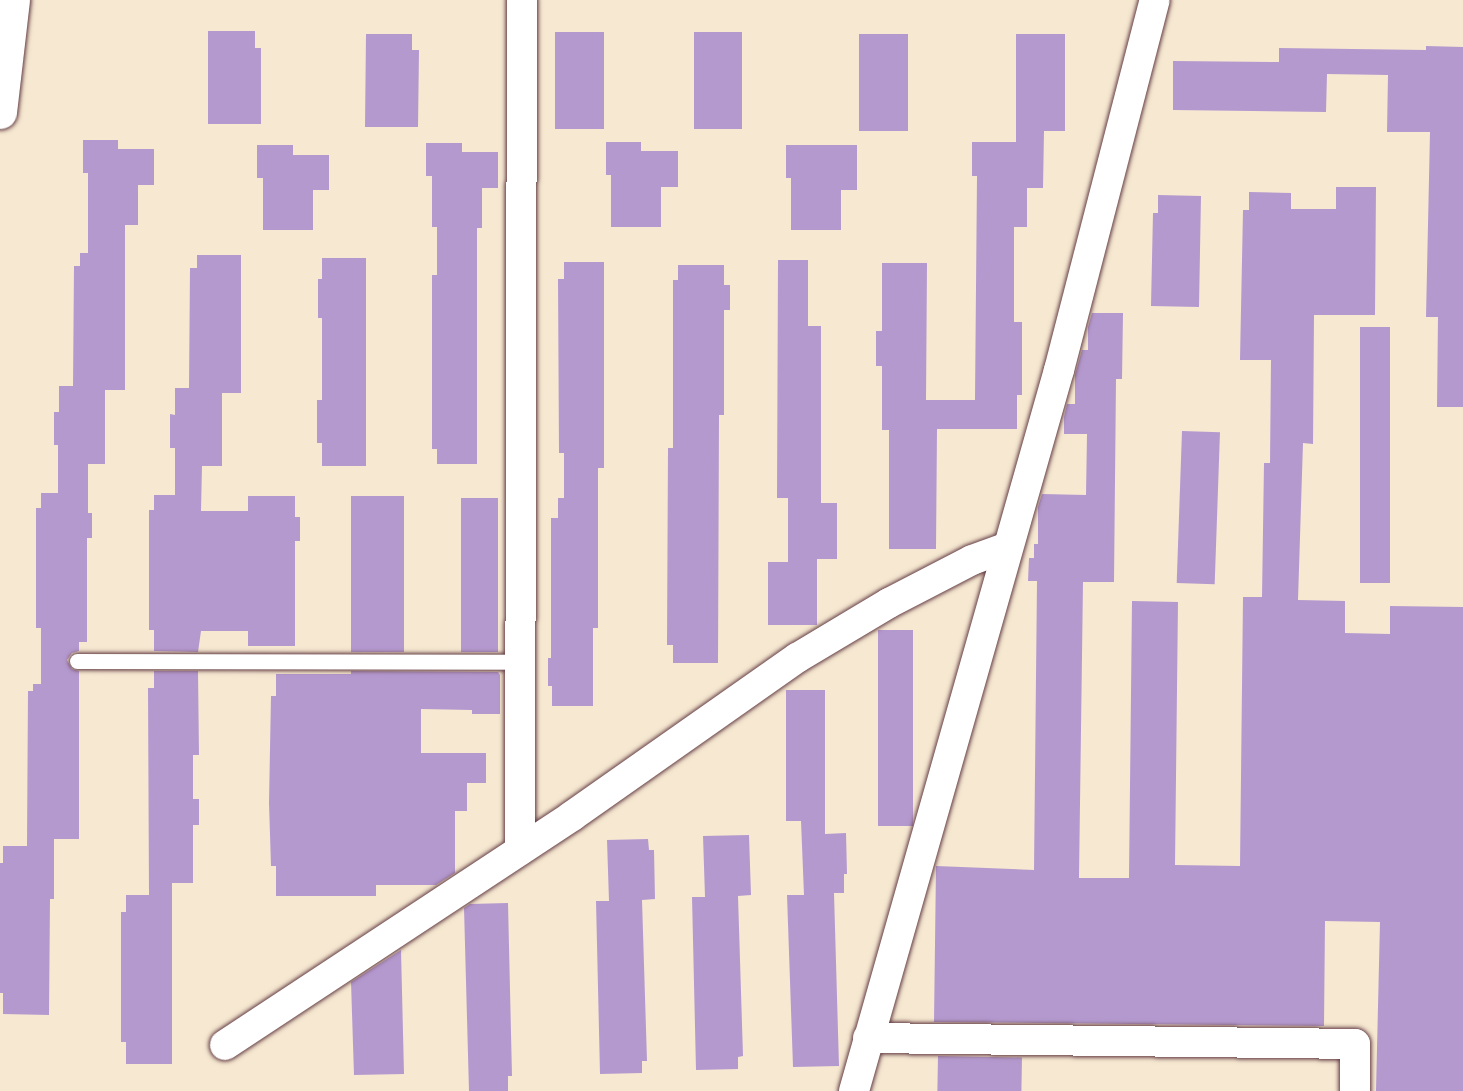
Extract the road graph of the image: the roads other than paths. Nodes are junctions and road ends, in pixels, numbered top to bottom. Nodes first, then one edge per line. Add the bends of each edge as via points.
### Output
1 (13, 0) edge
2 (522, 0) edge
3 (1155, 0) edge
4 (0, 112) edge
5 (1008, 547) junction
6 (77, 661) dead end
7 (521, 662) junction
8 (520, 850) junction
9 (868, 1038) junction
10 (225, 1045) dead end
11 (854, 1091) edge
12 (1355, 1091) edge

1 - 4 street
2 - 7 street
3 - 5 street via 1059,370
5 - 8 street via 972,560 889,603 797,658
5 - 9 street
6 - 7 lane
7 - 8 street
8 - 10 street
9 - 11 street
9 - 12 street via 1355,1044

